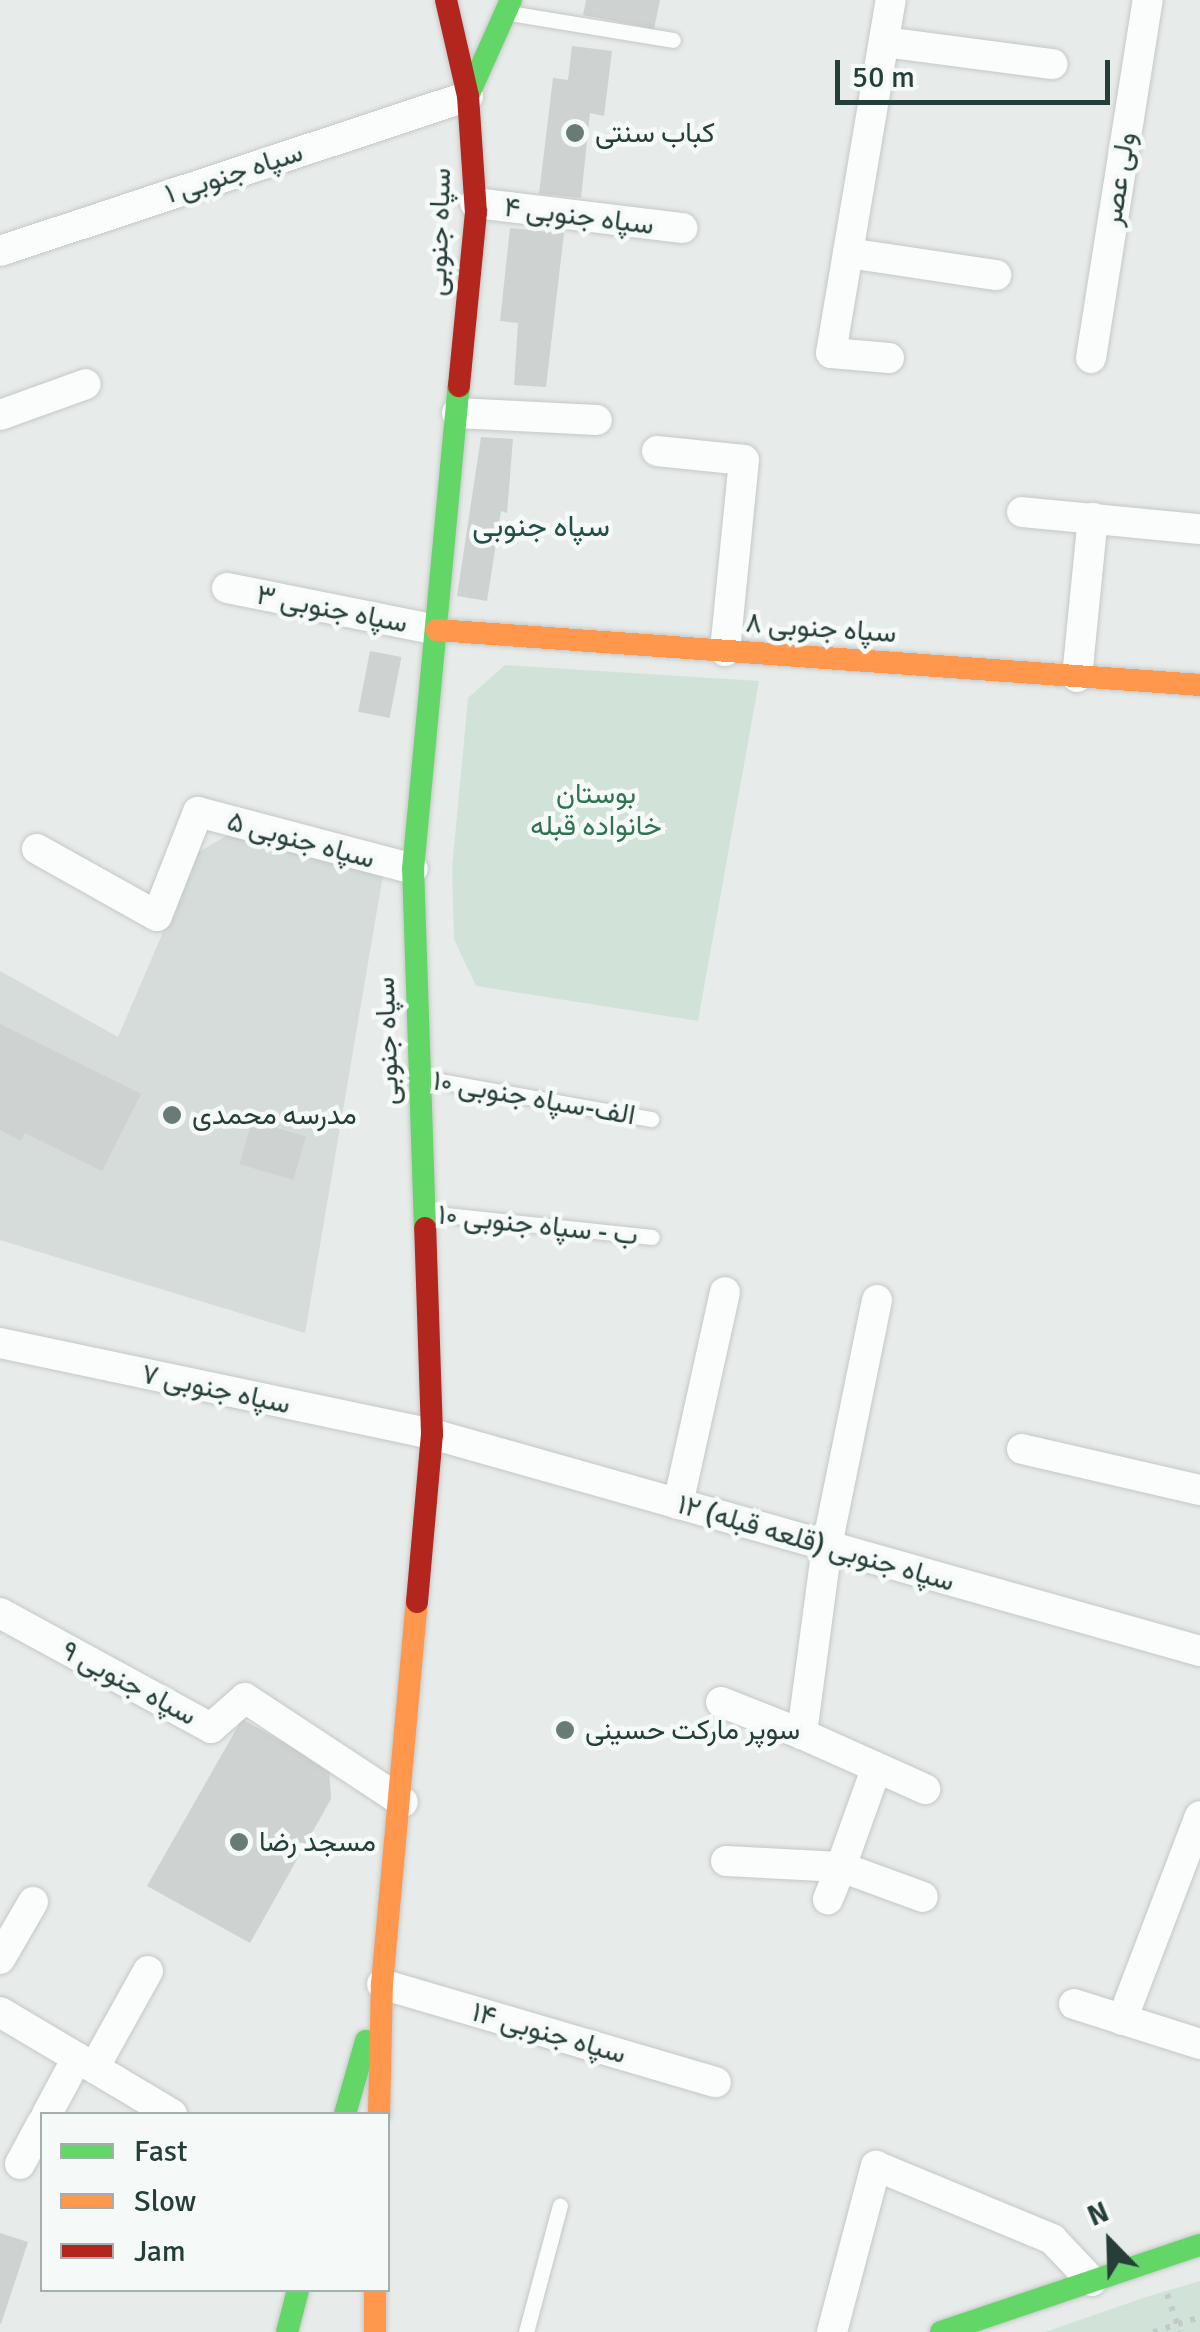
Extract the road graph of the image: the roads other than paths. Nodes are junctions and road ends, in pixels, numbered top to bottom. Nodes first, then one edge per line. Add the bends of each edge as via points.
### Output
1 (446, 0) edge
2 (891, 0) edge
3 (1148, 0) edge
4 (508, 6) edge
5 (673, 40) dead end
6 (884, 42) junction
7 (1053, 64) dead end
8 (468, 96) junction
9 (475, 203) junction
10 (683, 228) dead end
11 (0, 251) edge
12 (848, 253) junction
13 (996, 275) dead end
14 (889, 358) dead end
15 (1092, 358) dead end
16 (86, 384) dead end
17 (458, 413) junction
18 (0, 415) edge
19 (597, 420) dead end
20 (656, 451) dead end
21 (1022, 512) dead end
22 (1093, 518) junction
23 (1200, 529) edge
24 (227, 588) dead end
25 (437, 630) junction
26 (725, 651) junction
27 (1077, 677) junction
28 (1200, 685) edge
29 (37, 849) dead end
30 (413, 870) junction
31 (418, 1077) junction
32 (651, 1119) dead end
33 (423, 1213) junction
34 (652, 1237) dead end
35 (725, 1292) dead end
36 (876, 1300) dead end
37 (0, 1343) edge
38 (432, 1434) junction
39 (1022, 1450) dead end
40 (1200, 1490) edge
41 (678, 1504) junction
42 (827, 1546) junction
43 (0, 1614) edge
44 (1200, 1651) edge
45 (720, 1702) dead end
46 (802, 1734) junction
47 (876, 1768) junction
48 (925, 1789) dead end
49 (402, 1802) junction
50 (1200, 1816) edge
51 (726, 1861) dead end
52 (841, 1867) junction
53 (923, 1897) dead end
54 (828, 1899) dead end
55 (33, 1902) dead end
56 (0, 1958) edge
57 (148, 1971) dead end
58 (382, 1984) junction
59 (1074, 2004) dead end
60 (0, 2012) edge
61 (1122, 2020) junction
62 (1200, 2044) edge
63 (86, 2063) junction
64 (716, 2082) dead end
65 (49, 2112) edge
66 (168, 2112) edge
67 (346, 2112) edge
68 (379, 2112) edge
69 (40, 2127) edge
70 (20, 2164) dead end
71 (560, 2205) dead end
72 (1200, 2244) edge
73 (1092, 2281) junction
74 (297, 2292) edge
75 (376, 2292) edge
76 (287, 2332) edge
77 (374, 2332) edge
78 (526, 2332) edge
79 (832, 2332) edge
80 (941, 2332) edge

1 - 8 street, سپاه جنوبی
2 - 6 street
3 - 15 street, ولی عصر
4 - 5 lane
4 - 8 street, سپاه جنوبی
6 - 7 street
6 - 12 street
8 - 9 street, سپاه جنوبی
8 - 11 street, ۱ سپاه جنوبی
9 - 10 street, ۴ سپاه جنوبی
9 - 17 street, سپاه جنوبی
12 - 13 street
12 - 14 street via 831,353
16 - 18 street
17 - 19 street
17 - 25 street, سپاه جنوبی
20 - 26 street via 744,460
21 - 22 street
22 - 23 street
22 - 27 street
24 - 25 street, ۳ سپاه جنوبی
25 - 26 street, ۸ سپاه جنوبی
25 - 30 street, سپاه جنوبی
26 - 27 street, ۸ سپاه جنوبی
27 - 28 street, ۸ سپاه جنوبی
29 - 30 street, ۵ سپاه جنوبی via 157,916 198,812
30 - 31 street, سپاه جنوبی
31 - 32 lane, ۱۰ الف-سپاه جنوبی
31 - 33 street, سپاه جنوبی
33 - 34 lane, ۱۰ ب - سپاه جنوبی
33 - 38 street, سپاه جنوبی
35 - 41 street
36 - 42 street
37 - 38 street, ۷ سپاه جنوبی
38 - 41 street, ۱۲ سپاه جنوبی (قلعه قبله)
38 - 49 street, سپاه جنوبی
39 - 40 street
41 - 42 street, ۱۲ سپاه جنوبی (قلعه قبله)
42 - 44 street, ۱۲ سپاه جنوبی (قلعه قبله)
42 - 46 street
43 - 49 street, ۹ سپاه جنوبی via 211,1728 244,1698
45 - 46 street
46 - 47 street
47 - 48 street
47 - 52 street
49 - 58 street, سپاه جنوبی
50 - 61 street
51 - 52 street
52 - 53 street
52 - 54 street
55 - 56 street
57 - 63 street
58 - 64 street, ۱۴ سپاه جنوبی
58 - 67 street, سپاه جنوبی
58 - 68 street, سپاه جنوبی
59 - 61 street
60 - 63 street
61 - 62 street
63 - 65 street
63 - 66 street
69 - 70 street
71 - 78 lane
72 - 73 street
73 - 79 street via 1052,2239 876,2166
73 - 80 street
74 - 76 street
75 - 77 street

